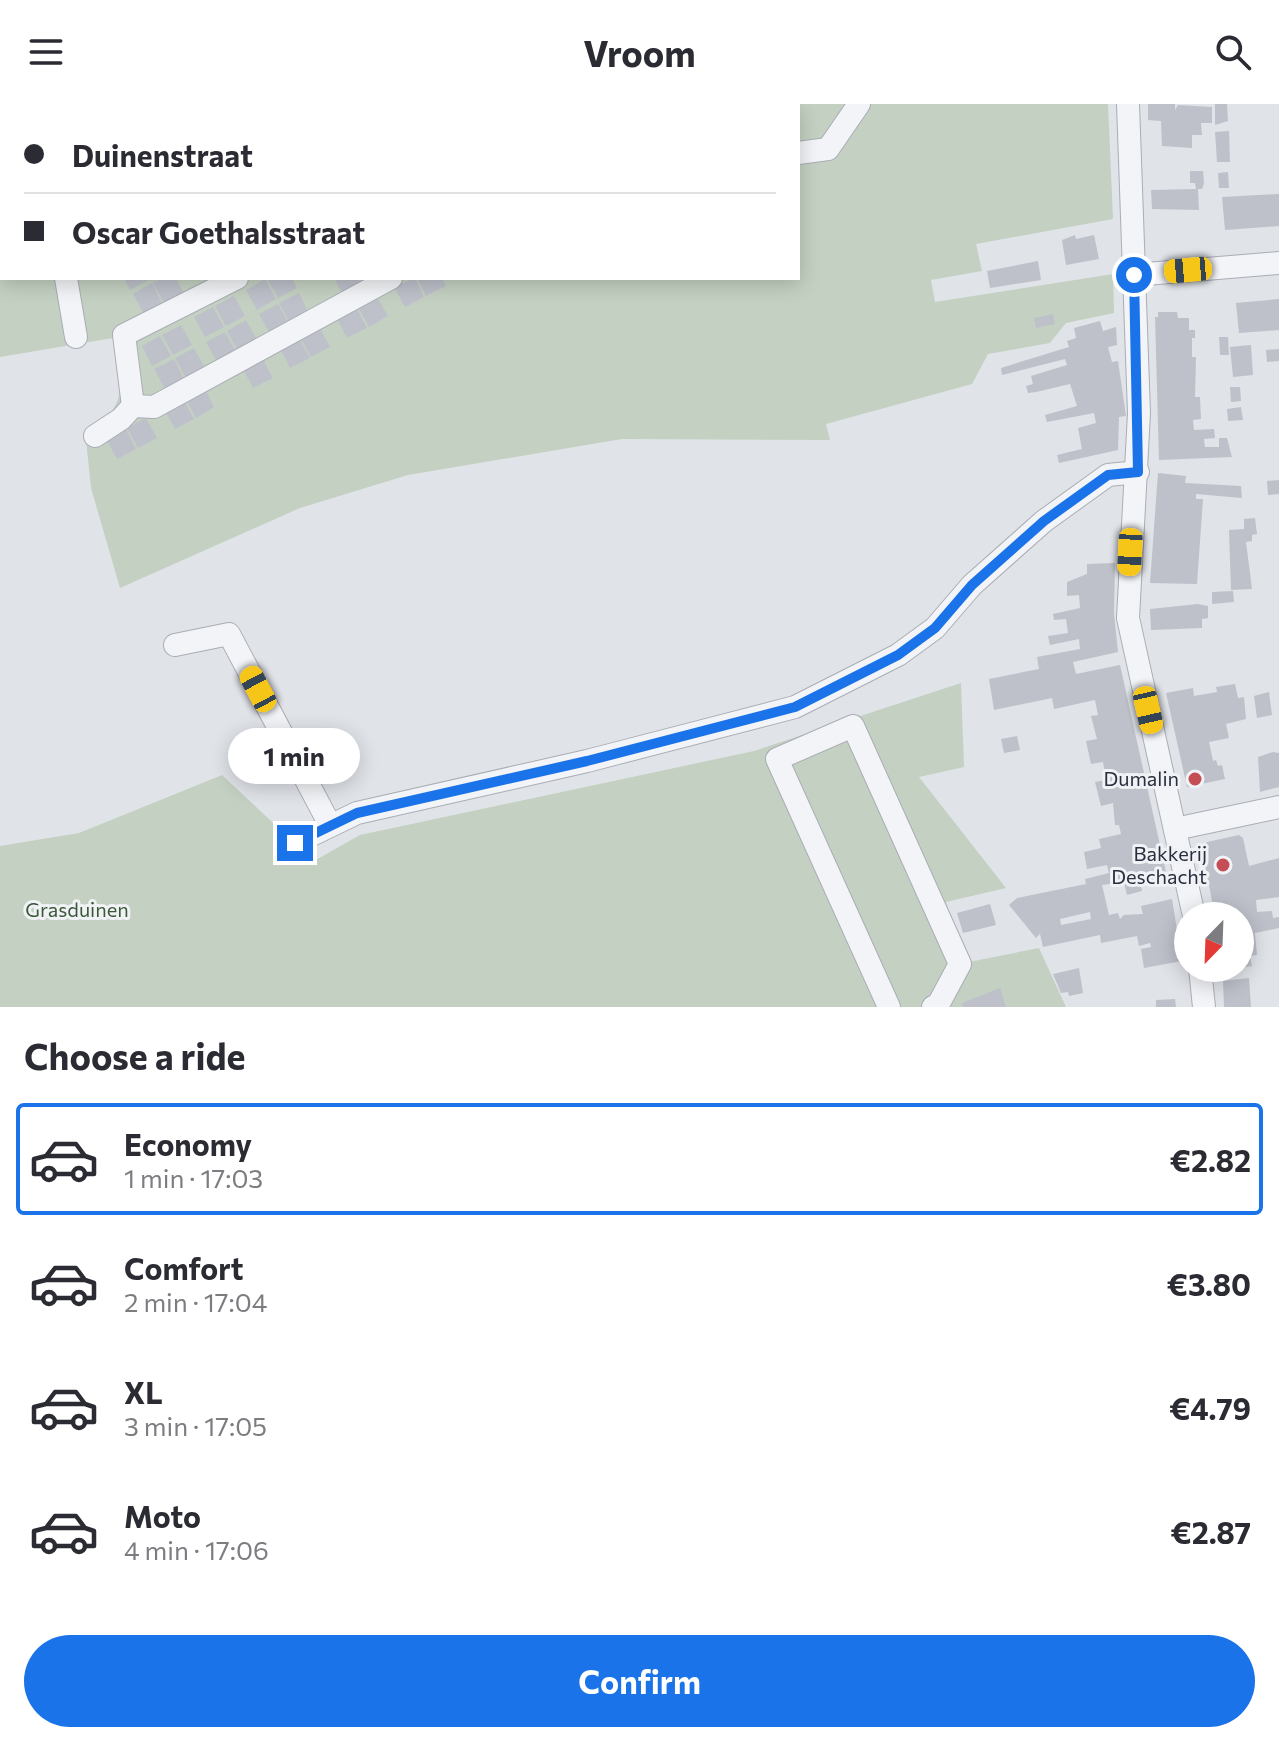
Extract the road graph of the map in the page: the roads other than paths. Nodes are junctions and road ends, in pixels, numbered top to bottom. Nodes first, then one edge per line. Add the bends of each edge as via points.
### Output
1 (859, 104) edge
2 (1128, 104) edge
3 (800, 153) edge
4 (1279, 263) edge
5 (1134, 275) junction
6 (66, 280) edge
7 (233, 280) edge
8 (387, 280) edge
9 (76, 337) dead end
10 (133, 406) junction
11 (95, 436) dead end
12 (1138, 472) junction
13 (175, 645) dead end
14 (1279, 807) edge
15 (330, 825) junction
16 (1175, 829) junction
17 (295, 843) dead end
18 (1191, 902) edge
19 (1201, 982) edge
20 (889, 1007) edge
21 (933, 1007) edge
22 (1204, 1007) edge

1 - 3 street via 828,149
2 - 5 street
4 - 5 street
5 - 12 street
6 - 9 street
7 - 10 street via 124,335
8 - 10 street via 154,407
10 - 11 street
12 - 15 street via 1108,475 1044,521 972,585 935,628 898,655 795,707 357,813
12 - 16 street via 1128,618
13 - 15 street via 229,634
14 - 16 street
15 - 17 street
16 - 18 street
19 - 22 street
20 - 21 street via 777,759 853,726 960,964

